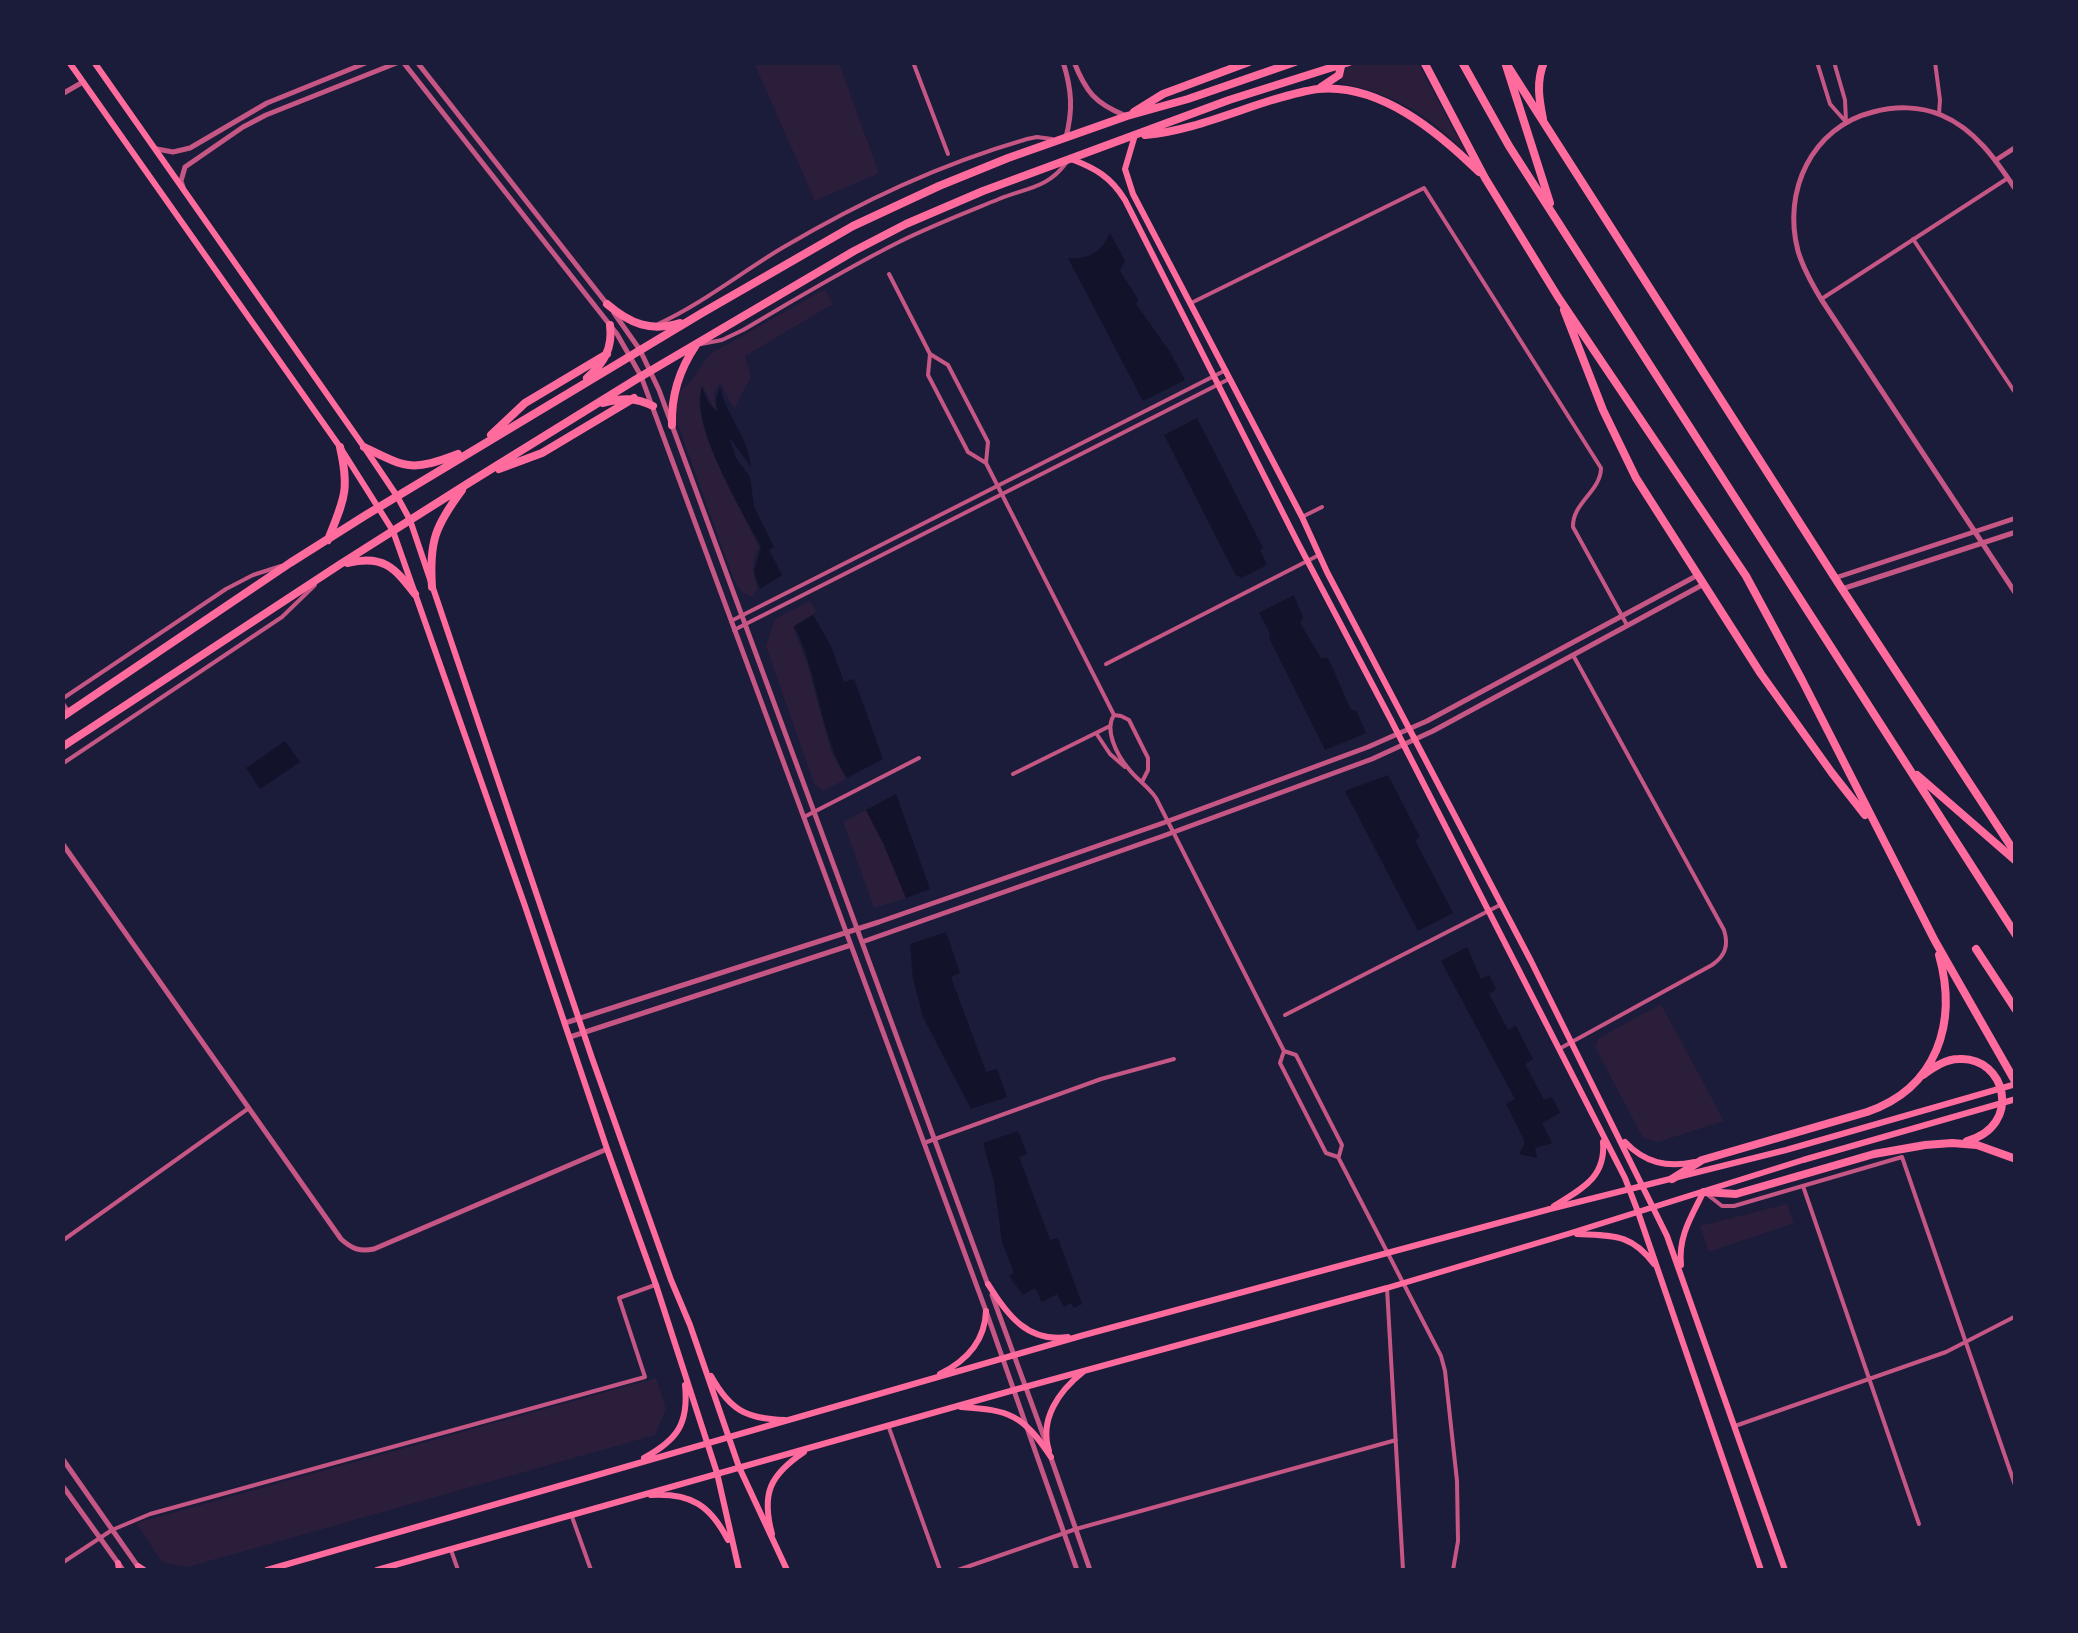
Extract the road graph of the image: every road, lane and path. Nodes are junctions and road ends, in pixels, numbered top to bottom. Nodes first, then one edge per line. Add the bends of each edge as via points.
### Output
1 (69, 62) edge
2 (94, 62) edge
3 (368, 62) edge
4 (401, 62) edge
5 (417, 62) edge
6 (914, 62) edge
7 (1063, 62) edge
8 (1074, 62) edge
9 (1248, 62) edge
10 (1296, 62) edge
11 (1346, 62) edge
12 (1424, 62) edge
13 (1462, 62) edge
14 (1505, 62) edge
15 (1544, 62) edge
16 (1817, 62) edge
17 (1834, 62) edge
18 (1935, 62) edge
19 (83, 82) junction
20 (1317, 89) junction
21 (62, 94) edge
22 (1939, 114) junction
23 (1127, 116) junction
24 (1846, 122) junction
25 (1546, 128) junction
26 (1135, 135) junction
27 (1062, 139) junction
28 (152, 147) junction
29 (2016, 147) edge
30 (948, 154) dead end
31 (1070, 158) junction
32 (1996, 160) junction
33 (1485, 178) junction
34 (2008, 178) junction
35 (183, 190) junction
36 (2016, 190) edge
37 (1555, 217) junction
38 (1914, 239) junction
39 (889, 274) dead end
40 (1558, 297) junction
41 (1821, 300) junction
42 (1192, 303) junction
43 (607, 304) junction
44 (702, 312) junction
45 (610, 326) junction
46 (649, 327) junction
47 (697, 344) junction
48 (640, 350) junction
49 (607, 354) junction
50 (930, 354) junction
51 (631, 356) junction
52 (650, 370) junction
53 (1226, 370) junction
54 (1215, 375) junction
55 (641, 376) junction
56 (1230, 378) junction
57 (1219, 384) junction
58 (572, 391) junction
59 (2016, 394) edge
60 (634, 398) junction
61 (594, 406) junction
62 (652, 406) junction
63 (672, 425) junction
64 (481, 445) junction
65 (364, 446) junction
66 (340, 447) junction
67 (986, 463) junction
68 (485, 474) junction
69 (466, 484) junction
70 (397, 496) junction
71 (379, 507) junction
72 (1322, 507) dead end
73 (1302, 517) junction
74 (2016, 518) edge
75 (410, 520) junction
76 (393, 531) junction
77 (1975, 531) junction
78 (2016, 532) edge
79 (328, 540) junction
80 (1982, 542) junction
81 (1319, 556) junction
82 (1307, 562) junction
83 (290, 563) junction
84 (338, 565) junction
85 (324, 575) junction
86 (1698, 575) junction
87 (1835, 578) junction
88 (1704, 584) junction
89 (432, 587) junction
90 (1842, 589) junction
91 (415, 594) junction
92 (2016, 594) edge
93 (741, 616) junction
94 (1622, 616) junction
95 (731, 621) junction
96 (744, 625) junction
97 (1627, 626) junction
98 (734, 630) junction
99 (1573, 655) junction
100 (1106, 664) dead end
101 (62, 701) edge
102 (66, 715) edge
103 (1114, 715) junction
104 (1110, 726) junction
105 (1411, 728) junction
106 (1096, 733) junction
107 (1398, 734) junction
108 (1416, 739) junction
109 (1404, 744) junction
110 (62, 747) edge
111 (919, 758) dead end
112 (62, 764) edge
113 (1908, 766) junction
114 (1128, 770) junction
115 (1013, 774) dead end
116 (1142, 782) junction
117 (814, 812) junction
118 (804, 817) junction
119 (1878, 831) junction
120 (62, 843) edge
121 (2016, 858) edge
122 (1502, 904) junction
123 (1488, 911) junction
124 (858, 930) junction
125 (847, 933) junction
126 (2016, 934) edge
127 (862, 942) junction
128 (1934, 942) junction
129 (852, 945) junction
130 (1976, 949) dead end
131 (2016, 1010) edge
132 (1285, 1015) dead end
133 (579, 1018) junction
134 (565, 1023) junction
135 (583, 1032) junction
136 (570, 1036) junction
137 (1572, 1042) junction
138 (1559, 1049) junction
139 (1284, 1051) junction
140 (1174, 1058) dead end
141 (1917, 1079) junction
142 (2016, 1084) edge
143 (2016, 1099) edge
144 (249, 1108) junction
145 (1601, 1131) junction
146 (1618, 1134) junction
147 (934, 1139) junction
148 (924, 1143) junction
149 (1952, 1143) junction
150 (606, 1149) junction
151 (1338, 1158) junction
152 (2016, 1159) edge
153 (1702, 1160) junction
154 (1672, 1179) junction
155 (1644, 1186) junction
156 (1803, 1186) junction
157 (1630, 1190) junction
158 (1704, 1192) junction
159 (1653, 1207) junction
160 (1550, 1209) junction
161 (1638, 1212) junction
162 (1571, 1234) junction
163 (62, 1240) edge
164 (1658, 1269) junction
165 (1683, 1276) junction
166 (671, 1280) junction
167 (656, 1284) junction
168 (988, 1284) junction
169 (1387, 1288) junction
170 (986, 1311) junction
171 (2016, 1316) edge
172 (1084, 1335) junction
173 (1966, 1344) junction
174 (1015, 1356) junction
175 (1004, 1359) junction
176 (702, 1360) junction
177 (683, 1369) junction
178 (1086, 1370) junction
179 (928, 1380) junction
180 (1869, 1380) junction
181 (1026, 1386) junction
182 (1014, 1390) junction
183 (954, 1406) junction
184 (791, 1420) junction
185 (888, 1425) junction
186 (1735, 1426) junction
187 (1028, 1427) junction
188 (728, 1438) junction
189 (1396, 1440) junction
190 (708, 1444) junction
191 (811, 1447) junction
192 (1051, 1457) junction
193 (62, 1458) edge
194 (633, 1464) junction
195 (739, 1467) junction
196 (717, 1473) junction
197 (62, 1485) edge
198 (2016, 1488) edge
199 (640, 1495) junction
200 (571, 1514) junction
201 (1919, 1524) dead end
202 (1076, 1529) junction
203 (112, 1530) junction
204 (1064, 1533) junction
205 (100, 1537) junction
206 (451, 1550) junction
207 (778, 1554) junction
208 (735, 1555) junction
209 (62, 1563) edge
210 (120, 1568) edge
211 (141, 1569) edge
212 (266, 1570) edge
213 (377, 1570) edge
214 (458, 1570) edge
215 (591, 1570) edge
216 (739, 1570) edge
217 (786, 1570) edge
218 (940, 1570) edge
219 (958, 1570) edge
220 (1077, 1570) edge
221 (1090, 1570) edge
222 (1404, 1570) edge
223 (1452, 1570) edge
224 (1761, 1570) edge
225 (1784, 1570) edge

1 - 19 main road
2 - 28 main road
3 - 28 street via 267,103 190,148
4 - 35 street via 243,127 185,167
4 - 45 street
5 - 43 street
6 - 30 street
7 - 27 street via 1072,116
8 - 23 street via 1096,101
9 - 23 main road via 1163,94
10 - 23 main road
11 - 20 main road via 1336,79
11 - 26 main road
12 - 33 main road
13 - 37 main road
14 - 25 main road
14 - 37 main road
15 - 25 main road via 1538,90
16 - 24 street via 1830,104
17 - 24 street
18 - 22 street
19 - 21 street
19 - 66 main road
20 - 26 main road via 1183,129
20 - 33 main road via 1380,100 1432,130
22 - 24 street via 1896,108
22 - 32 street
23 - 27 main road
24 - 41 street via 1814,150 1794,203 1798,250
25 - 87 main road
26 - 31 main road
26 - 42 main road via 1128,182
27 - 44 main road via 881,212
27 - 46 street via 1027,139 927,173 826,223
28 - 35 main road
29 - 32 street
31 - 47 main road via 886,234
31 - 47 street via 1056,178 922,231 742,330
31 - 54 main road via 1103,173 1121,193
32 - 34 street
33 - 40 main road
34 - 36 street
34 - 38 street
35 - 65 main road
37 - 113 main road
38 - 41 street
38 - 59 street
39 - 50 street
40 - 86 main road via 1618,445
40 - 119 main road via 1746,576
41 - 77 street
42 - 53 main road
42 - 94 street via 1424,188 1600,468 1600,479 1572,520
43 - 46 main road
43 - 48 street
44 - 46 main road via 671,326
44 - 48 main road
45 - 49 main road
45 - 51 street
47 - 52 main road
47 - 63 main road via 675,387
48 - 51 main road
48 - 52 street
49 - 58 main road
49 - 64 main road via 516,410
50 - 67 street via 948,365 988,442
50 - 67 street via 928,376 968,452
51 - 55 street
51 - 58 main road
52 - 55 main road
52 - 63 street
53 - 54 street
53 - 56 main road
54 - 57 main road
54 - 93 street
55 - 61 main road
55 - 62 street
56 - 57 street
56 - 73 main road
57 - 82 main road
57 - 96 street
58 - 64 main road
60 - 61 main road
60 - 62 main road
60 - 68 main road via 542,453
61 - 68 main road
62 - 95 street
63 - 93 street
64 - 65 main road via 416,468
64 - 70 main road
65 - 70 main road
66 - 71 main road
66 - 79 main road via 346,495
67 - 103 street
68 - 69 main road
69 - 75 main road
69 - 89 main road via 433,540
70 - 71 main road
70 - 75 main road
71 - 76 main road
71 - 79 main road
72 - 73 street
73 - 81 main road
74 - 77 street
75 - 76 main road
75 - 89 main road
76 - 84 main road
76 - 91 main road
77 - 80 street
77 - 87 street
78 - 80 street
79 - 83 main road
80 - 90 street
80 - 92 street
81 - 82 street
81 - 105 main road
82 - 100 street
82 - 107 main road
83 - 101 street via 226,589
83 - 102 main road
84 - 85 main road
84 - 91 main road via 380,561
85 - 110 main road
85 - 112 street via 282,617
86 - 88 main road
86 - 94 street
87 - 90 main road
88 - 97 street
88 - 119 main road via 1761,674
89 - 133 main road
90 - 121 main road
91 - 134 main road
93 - 95 street
93 - 96 street
94 - 97 street
94 - 105 street
95 - 98 street
96 - 98 street
96 - 117 street
97 - 99 street
98 - 118 street
99 - 108 street
99 - 137 street via 1724,930 1726,946 1712,965
101 - 102 street
103 - 104 street
103 - 116 street via 1128,720 1148,758
104 - 106 street
104 - 114 street
105 - 107 street
105 - 108 main road
106 - 114 street
106 - 115 street
107 - 109 main road
107 - 124 street
108 - 109 street
108 - 122 main road
109 - 123 main road
109 - 127 street
111 - 117 street
113 - 121 main road
113 - 126 main road
114 - 116 street
116 - 139 street
117 - 118 street
117 - 124 street
118 - 125 street
119 - 128 main road
120 - 144 street
122 - 123 street
122 - 137 main road
123 - 132 street
123 - 138 main road
124 - 125 street
124 - 127 street
125 - 129 street
125 - 133 street
127 - 129 street
127 - 147 street
128 - 141 main road via 1946,1014 1935,1053
128 - 142 main road
129 - 135 street
129 - 148 street
130 - 131 main road
133 - 134 street
133 - 135 main road
134 - 136 main road
135 - 136 street
135 - 166 main road
136 - 150 main road
137 - 138 street
137 - 146 main road
138 - 145 main road
139 - 151 street via 1280,1063 1288,1080 1326,1153
139 - 151 street via 1296,1055 1342,1145
140 - 147 street
141 - 149 main road via 1957,1058 1982,1064 1994,1076 2003,1104 1999,1119 1983,1135
141 - 153 main road via 1877,1108
142 - 154 main road
143 - 158 main road
144 - 150 street via 341,1239 357,1250 374,1249
144 - 163 street
145 - 157 main road
145 - 160 main road via 1599,1172
146 - 153 main road via 1650,1161 1678,1166
146 - 155 main road
147 - 148 street
147 - 168 street
148 - 170 street
149 - 152 main road
149 - 158 main road via 1894,1150 1736,1194
150 - 167 main road
151 - 223 street via 1444,1364 1457,1481
153 - 154 main road
154 - 155 main road
155 - 157 main road
155 - 159 main road
156 - 158 street via 1727,1207
156 - 173 street via 1902,1157
156 - 180 street
157 - 160 main road
157 - 161 main road
158 - 159 main road
158 - 165 main road via 1682,1237
159 - 161 main road
159 - 165 main road
160 - 172 main road
161 - 162 main road
161 - 164 main road
162 - 164 main road via 1632,1241
162 - 169 main road
164 - 224 main road
165 - 186 main road
166 - 167 main road
166 - 176 main road
167 - 177 main road
167 - 203 street via 619,1298 645,1376
168 - 172 main road via 1030,1332 1053,1339
168 - 174 street
169 - 178 main road
169 - 189 street
170 - 175 street
170 - 179 main road via 969,1354
171 - 173 street
172 - 174 main road
173 - 180 street
173 - 198 street
174 - 175 main road
174 - 181 street
175 - 179 main road
175 - 182 street
176 - 184 main road via 723,1395 745,1414
176 - 188 main road
177 - 190 main road
177 - 194 main road via 687,1405 680,1428
178 - 181 main road
178 - 192 main road via 1054,1402 1046,1440
179 - 184 main road
180 - 186 street
180 - 201 street
181 - 182 main road
181 - 192 street
182 - 183 main road
182 - 187 street
183 - 185 main road
183 - 187 main road via 1005,1412
184 - 188 main road
185 - 191 main road
185 - 218 street
186 - 225 main road
187 - 192 main road
187 - 204 street
188 - 190 main road
188 - 195 main road
189 - 202 street
189 - 222 street
190 - 194 main road
190 - 196 main road
191 - 195 main road
191 - 207 main road via 771,1482 767,1511
192 - 202 street
193 - 203 street
194 - 212 main road
195 - 196 main road
195 - 207 main road
196 - 199 main road
196 - 208 main road
197 - 205 street
199 - 200 main road
199 - 208 main road via 698,1503 718,1522
200 - 206 main road
200 - 215 street
202 - 204 street
202 - 221 street
203 - 205 street
203 - 211 street
204 - 219 street
204 - 220 street
205 - 209 street
205 - 210 street
206 - 213 main road
206 - 214 street
207 - 217 main road
208 - 216 main road

